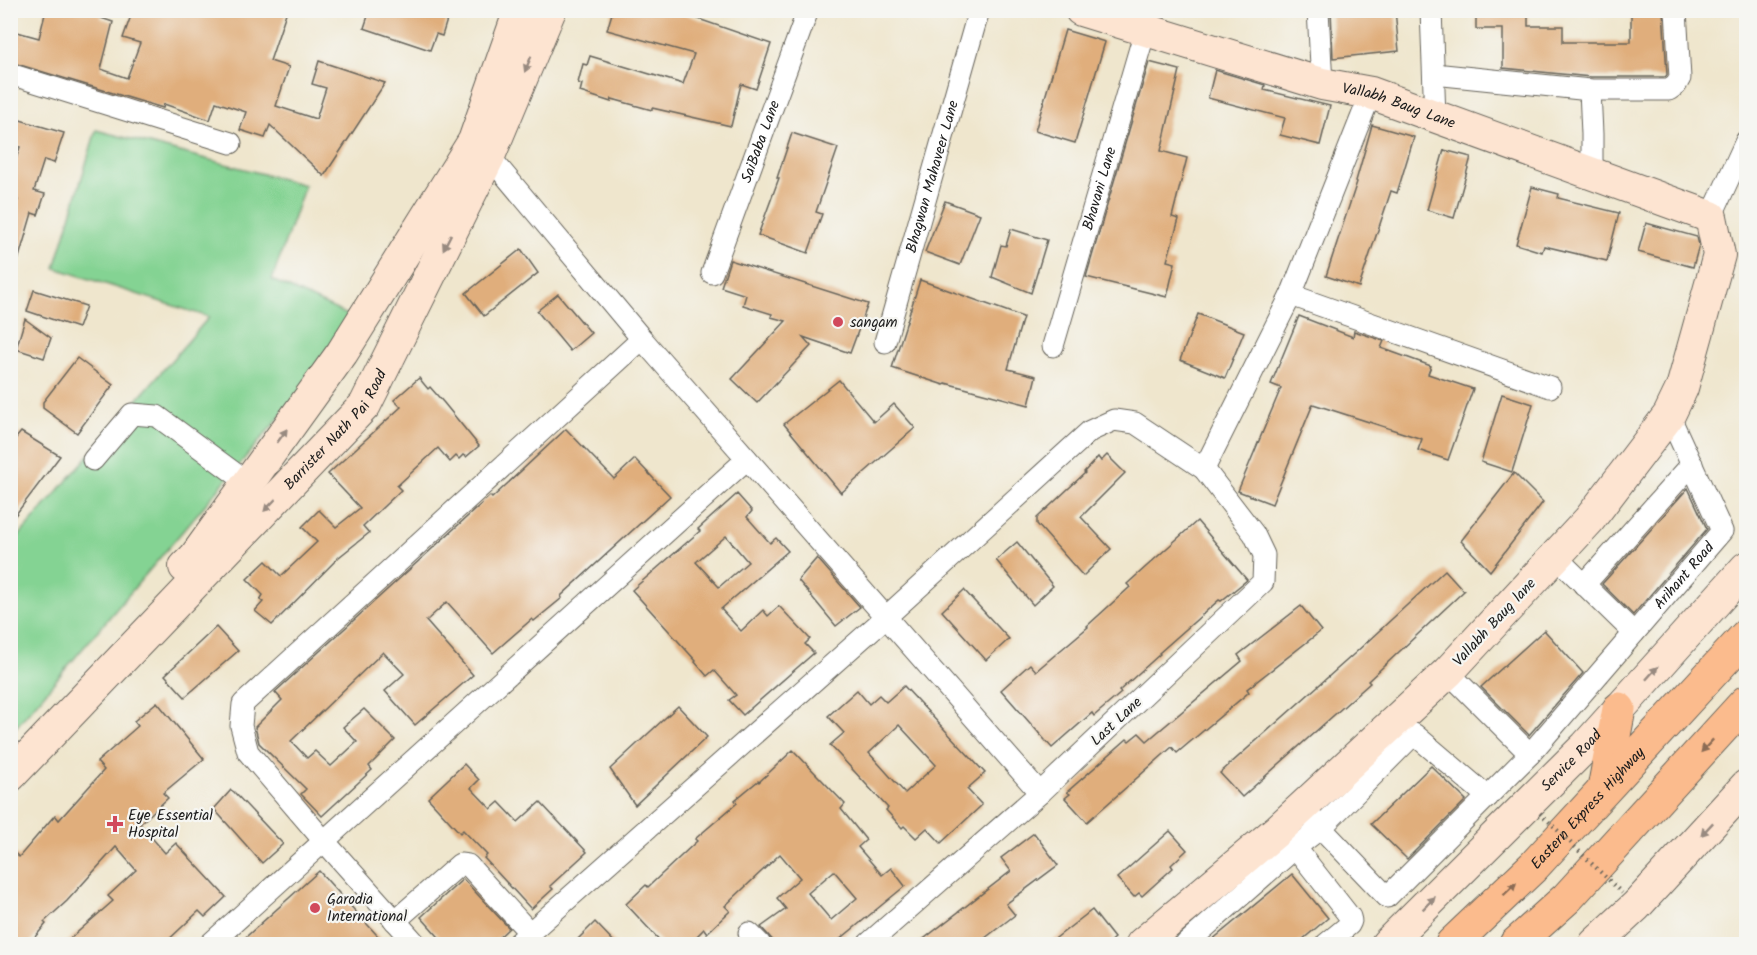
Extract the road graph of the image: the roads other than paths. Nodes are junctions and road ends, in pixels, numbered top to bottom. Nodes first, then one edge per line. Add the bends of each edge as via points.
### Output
1 (520, 10) edge
2 (550, 10) edge
3 (808, 10) edge
4 (979, 10) edge
5 (1081, 10) edge
6 (1318, 10) edge
7 (1431, 10) edge
8 (1676, 10) edge
9 (1145, 31) junction
10 (10, 74) edge
11 (1434, 74) junction
12 (1322, 84) junction
13 (1590, 90) junction
14 (1371, 93) junction
15 (1435, 117) junction
16 (1746, 141) edge
17 (231, 143) dead end
18 (481, 150) junction
19 (1592, 174) junction
20 (1711, 217) junction
21 (712, 273) dead end
22 (1292, 295) junction
23 (642, 339) junction
24 (885, 342) dead end
25 (1053, 346) dead end
26 (1550, 387) dead end
27 (1669, 415) junction
28 (747, 459) junction
29 (93, 460) dead end
30 (1692, 464) junction
31 (1204, 469) junction
32 (248, 483) junction
33 (1555, 556) junction
34 (1746, 568) edge
35 (1584, 585) junction
36 (886, 617) junction
37 (1746, 626) edge
38 (1634, 633) junction
39 (1746, 636) edge
40 (1718, 667) junction
41 (1448, 672) junction
42 (1746, 702) edge
43 (1619, 709) junction
44 (10, 749) edge
45 (1530, 754) junction
46 (10, 776) edge
47 (1746, 786) edge
48 (1604, 789) junction
49 (1040, 792) junction
50 (1488, 797) junction
51 (1311, 818) junction
52 (1287, 839) junction
53 (324, 842) junction
54 (395, 921) junction
55 (524, 939) edge
56 (1151, 942) edge
57 (210, 945) edge
58 (416, 945) edge
59 (868, 945) edge
60 (1186, 945) edge
61 (1326, 945) edge
62 (1387, 945) edge
63 (1452, 945) edge
64 (1516, 945) edge
65 (1595, 945) edge

1 - 18 street
2 -> 18 street, Barrister Nath Pai Road
3 - 21 street, SaiBaba Lane
4 - 24 street, Bhagwan Mahaveer Lane
5 - 9 street, Vallabh Baug Lane
6 - 12 street
7 - 11 street
8 - 13 street via 1680,78 1676,85 1669,90
9 - 12 street, Vallabh Baug Lane
9 - 25 street, Bhavani Lane
10 - 17 street
11 - 13 street
11 - 15 street
12 - 14 street, Vallabh Baug Lane
13 - 19 street
14 - 15 street, Vallabh Baug Lane
14 - 22 street
15 - 19 street, Vallabh Baug Lane
16 - 20 street
18 - 23 street
32 -> 18 street
18 -> 46 street, Barrister Nath Pai Road via 365,405
19 - 20 street, Vallabh Baug Lane
20 - 27 street, Vallabh Baug lane via 1719,255 1682,388
22 - 26 street
22 - 31 street
23 - 28 street
23 - 53 street via 243,704 241,726 248,752
27 - 30 street, Arihant Road
27 - 33 street, Vallabh Baug lane via 1589,520
28 - 36 street
28 - 53 street
29 - 32 street via 132,414 157,416
30 - 35 street
30 - 38 street, Arihant Road via 1722,531
31 - 36 street, Last Lane via 1135,423 1114,420 1090,431
31 - 49 street, Last Lane via 1254,534 1264,555 1263,582
32 - 44 street via 195,557
33 - 35 street
33 - 41 street, Vallabh Baug lane
43 -> 34 street, Service Road
35 - 38 street
36 - 49 street
36 - 55 street, Last Lane
37 - 40 highway
38 - 45 street
39 - 40 highway
40 - 48 highway, Eastern Express Highway
41 - 45 street
41 - 51 street, Vallabh Baug lane
42 -> 64 highway via 1567,898
43 - 48 highway
62 -> 43 street, Service Road
45 - 50 street
47 -> 65 street
63 -> 48 highway, Eastern Express Highway via 1533,867
49 - 59 street, Last Lane
50 - 51 street via 1414,734
50 - 51 street via 1387,897
51 - 52 street, Vallabh Baug lane
52 - 56 street, Vallabh Baug lane
52 - 60 street
52 - 61 street via 1350,917 1349,925
53 - 54 street
53 - 57 street
54 - 55 street via 464,864
54 - 58 street

